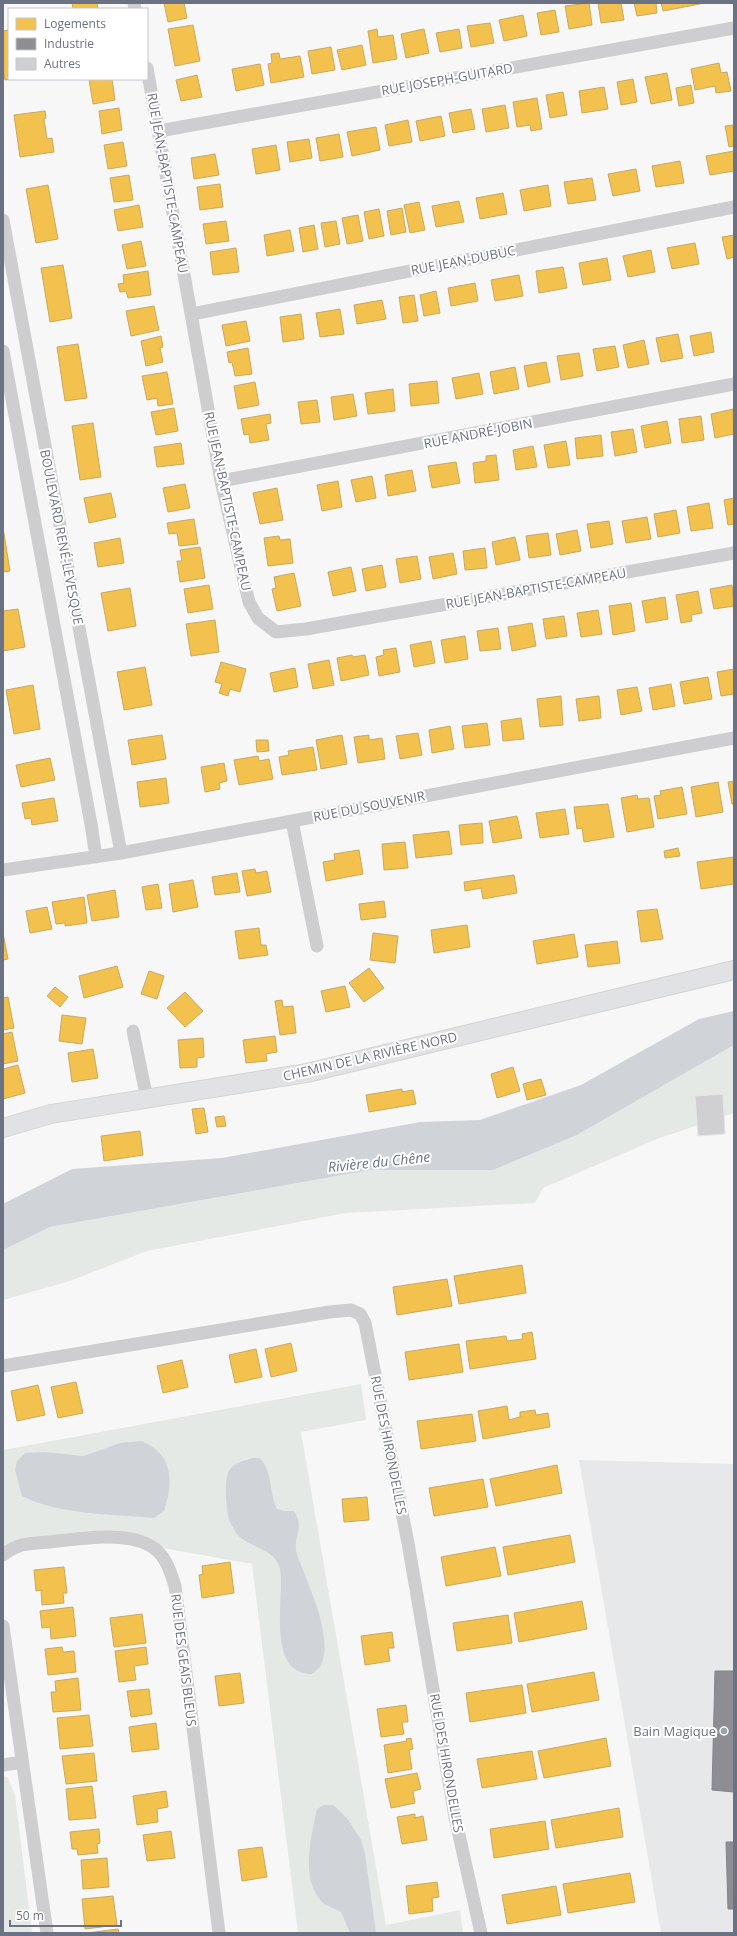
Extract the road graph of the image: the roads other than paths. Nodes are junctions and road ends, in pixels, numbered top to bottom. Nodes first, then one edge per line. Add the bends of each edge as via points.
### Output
1 (734, 28) edge
2 (148, 73) edge
3 (159, 131) junction
4 (734, 207) edge
5 (3, 220) edge
6 (192, 314) junction
7 (3, 351) edge
8 (734, 384) edge
9 (221, 481) junction
10 (734, 553) edge
11 (734, 738) edge
12 (292, 821) junction
13 (121, 853) junction
14 (96, 857) junction
15 (3, 870) edge
16 (317, 946) dead end
17 (734, 970) edge
18 (133, 1030) dead end
19 (147, 1099) junction
20 (3, 1128) edge
21 (3, 1366) edge
22 (3, 1555) edge
23 (3, 1626) edge
24 (22, 1762) junction
25 (3, 1765) edge
26 (47, 1933) edge
27 (219, 1933) edge
28 (481, 1933) edge

1 - 3 street, RUE JOSEPH-GUITARD
2 - 3 street, RUE JEAN-BAPTISTE-CAMPEAU
3 - 6 street, RUE JEAN-BAPTISTE-CAMPEAU
4 - 6 street, RUE JEAN-DUBUC
5 - 13 street, BOULEVARD RENÉ-LEVESQUE
6 - 9 street, RUE JEAN-BAPTISTE-CAMPEAU
7 - 14 street, BOULEVARD RENÉ-LEVESQUE
8 - 9 street, RUE ANDRÉ-JOBIN
9 - 10 street, RUE JEAN-BAPTISTE-CAMPEAU via 249,602 258,618 276,632 306,629
11 - 12 street, RUE DU SOUVENIR
12 - 13 street, RUE DU SOUVENIR
12 - 16 street
13 - 14 street, RUE DU SOUVENIR
14 - 15 street, RUE DU SOUVENIR
17 - 19 street, CHEMIN DE LA RIVIÈRE NORD via 306,1073
18 - 19 street
19 - 20 street, CHEMIN DE LA RIVIÈRE NORD via 51,1114
21 - 28 street, RUE DES HIRONDELLES via 329,1312 351,1310 360,1314 365,1323 380,1395 456,1817
22 - 27 street, RUE DES GEAIS BLEUS via 22,1545 117,1538 138,1540 151,1546 164,1558 175,1586
23 - 24 street
24 - 25 street
24 - 26 street

